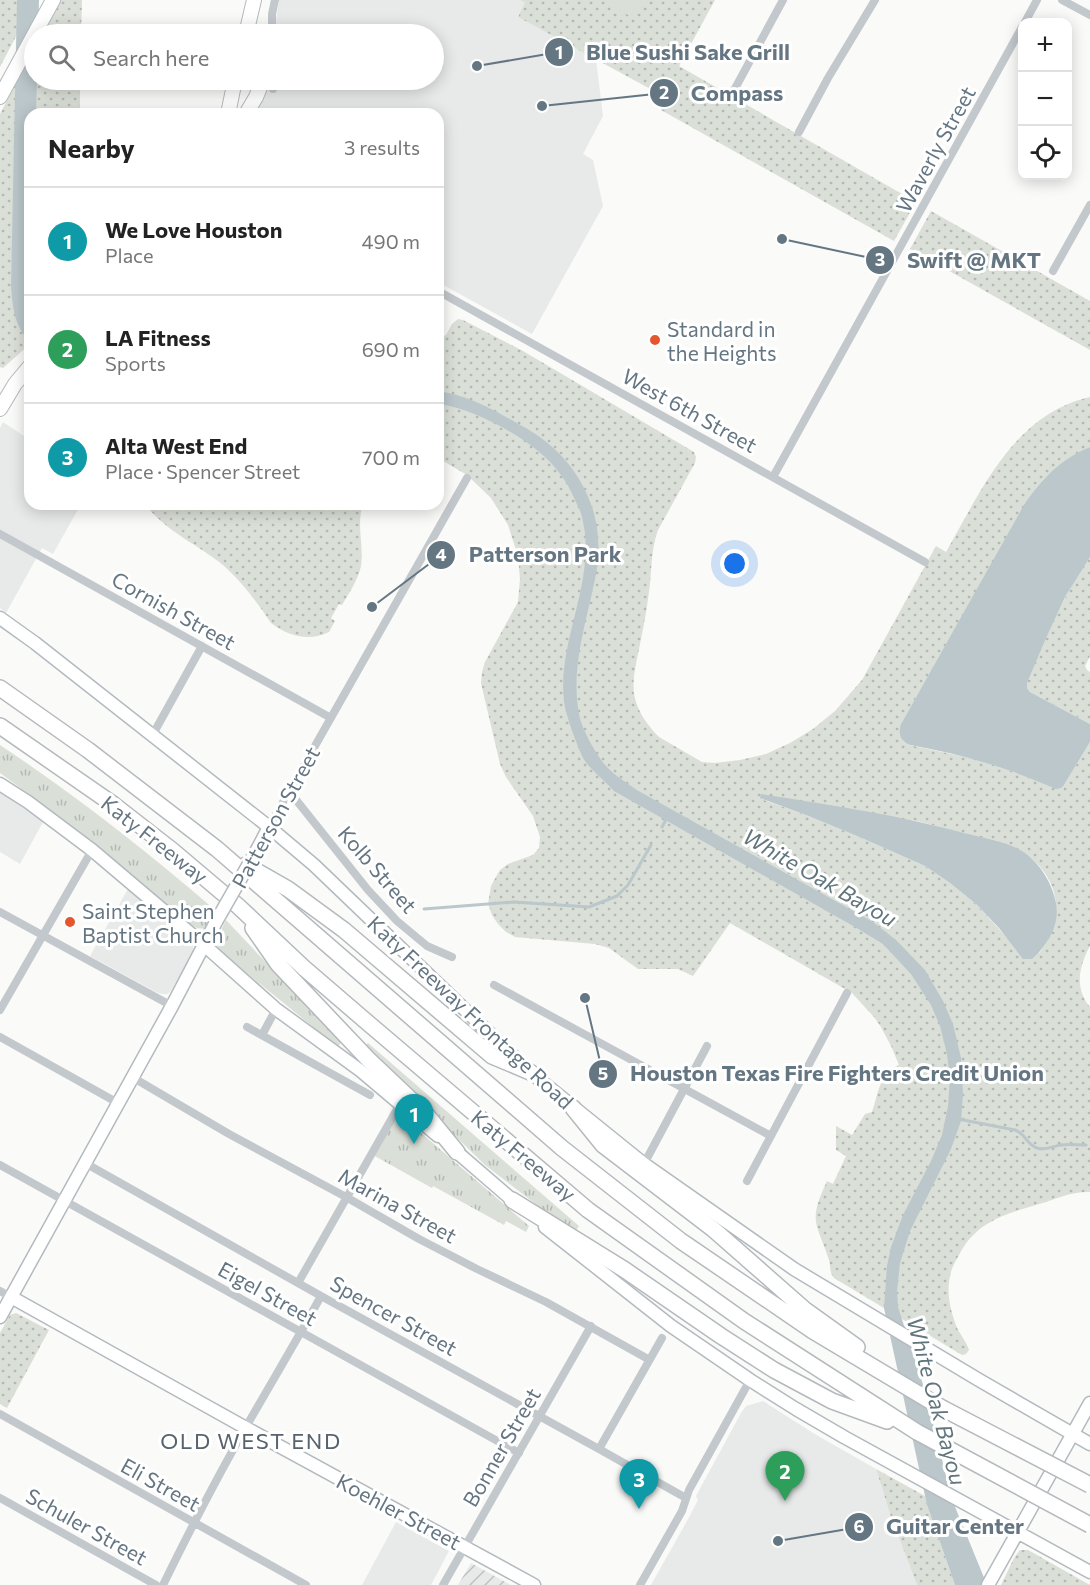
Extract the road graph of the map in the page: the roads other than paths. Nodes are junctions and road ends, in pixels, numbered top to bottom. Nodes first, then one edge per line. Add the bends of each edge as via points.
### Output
1 (53, 0) edge
2 (254, 0) edge
3 (275, 0) edge
4 (783, 0) edge
5 (876, 0) edge
6 (1037, 0) edge
7 (1062, 0) edge
8 (1090, 15) edge
9 (1027, 18) edge
10 (40, 24) edge
11 (248, 24) edge
12 (272, 24) edge
13 (1018, 36) edge
14 (24, 53) edge
15 (233, 90) edge
16 (263, 90) edge
17 (732, 94) dead end
18 (0, 97) edge
19 (229, 108) edge
20 (250, 108) edge
21 (799, 132) dead end
22 (1090, 205) edge
23 (1053, 271) dead end
24 (444, 294) edge
25 (24, 373) edge
26 (0, 409) edge
27 (773, 477) junction
28 (467, 478) dead end
29 (0, 534) edge
30 (925, 562) dead end
31 (0, 618) edge
32 (202, 646) junction
33 (0, 688) edge
34 (331, 718) junction
35 (0, 726) edge
36 (152, 736) junction
37 (0, 784) edge
38 (289, 791) junction
39 (269, 827) junction
40 (217, 849) junction
41 (92, 850) junction
42 (238, 906) junction
43 (0, 912) edge
44 (43, 936) junction
45 (203, 944) junction
46 (452, 957) dead end
47 (494, 985) dead end
48 (847, 993) dead end
49 (172, 1006) junction
50 (276, 1009) junction
51 (0, 1010) edge
52 (247, 1027) dead end
53 (262, 1035) junction
54 (0, 1037) edge
55 (707, 1046) dead end
56 (530, 1072) junction
57 (132, 1077) junction
58 (685, 1088) junction
59 (370, 1095) dead end
60 (118, 1103) junction
61 (400, 1104) junction
62 (573, 1108) junction
63 (771, 1136) junction
64 (457, 1152) junction
65 (85, 1163) junction
66 (644, 1164) junction
67 (0, 1165) edge
68 (747, 1181) dead end
69 (346, 1197) junction
70 (64, 1200) junction
71 (512, 1200) junction
72 (298, 1283) junction
73 (5, 1294) edge
74 (321, 1296) junction
75 (0, 1317) edge
76 (591, 1326) junction
77 (301, 1333) junction
78 (662, 1338) dead end
79 (648, 1359) junction
80 (750, 1380) junction
81 (1090, 1403) edge
82 (942, 1408) junction
83 (0, 1414) edge
84 (540, 1416) junction
85 (246, 1428) junction
86 (917, 1432) junction
87 (1072, 1434) junction
88 (1090, 1444) edge
89 (599, 1449) junction
90 (519, 1452) junction
91 (1090, 1485) edge
92 (0, 1498) edge
93 (686, 1498) junction
94 (194, 1523) junction
95 (1090, 1525) edge
96 (1019, 1532) junction
97 (465, 1546) junction
98 (1090, 1572) edge
99 (156, 1585) edge
100 (163, 1585) edge
101 (306, 1585) edge
102 (443, 1585) edge
103 (534, 1585) edge
104 (640, 1585) edge
105 (988, 1585) edge

1 - 10 main road
2 - 11 main road
3 - 12 street
4 - 17 street
5 - 21 street
6 - 9 street
7 - 8 street
13 - 27 street, Waverly Street
14 - 18 main road
15 - 19 main road
16 - 20 main road
22 - 23 street
24 - 27 street, West 6th Street
25 - 26 main road
27 - 30 street, West 6th Street
28 - 34 street, Patterson Street
29 - 32 street, Cornish Street
31 - 36 main road, Katy Freeway Frontage Road
32 - 34 street, Cornish Street
32 - 36 street
33 - 40 highway, Katy Freeway
34 - 38 street, Patterson Street
35 - 42 highway, Katy Freeway via 114,805
36 - 39 main road, Katy Freeway Frontage Road
37 - 41 main road
38 - 39 street, Patterson Street
38 - 46 street, Kolb Street via 397,921 427,946
39 - 45 main road, Patterson Street, bridge
39 - 56 main road, Katy Freeway Frontage Road via 376,923
40 - 56 highway via 288,889 344,930 492,1056
40 - 82 highway, Katy Freeway via 589,1170 681,1241 813,1331
41 - 44 street
41 - 45 main road
42 - 64 highway via 278,964
42 - 86 highway, Katy Freeway via 304,968 588,1210 744,1321
43 - 44 street
44 - 49 street
44 - 51 street
45 - 49 main road, Patterson Street
45 - 50 main road
47 - 58 street
48 - 63 street
49 - 57 main road, Patterson Street
50 - 53 street
50 - 61 main road
52 - 53 street
53 - 59 street
54 - 60 street
55 - 58 street
56 - 62 main road, Katy Freeway Frontage Road
57 - 60 main road, Patterson Street
57 - 69 street, Marina Street
58 - 63 street
58 - 66 street
60 - 65 main road, Patterson Street
61 - 64 main road
61 - 69 street
62 - 66 main road, Katy Freeway Frontage Road
62 - 82 highway via 603,1144 713,1229 804,1309
63 - 68 street
64 - 71 main road
65 - 70 main road, Patterson Street
65 - 72 street, Spencer Street
66 - 87 main road, Katy Freeway Frontage Road via 794,1269
67 - 70 street, Eigel Street
69 - 72 street
69 - 76 street, Marina Street via 419,1239
70 - 73 main road, Patterson Street
70 - 77 street, Eigel Street
71 - 80 main road via 671,1326
71 - 86 highway via 774,1370 832,1401
72 - 74 street, Spencer Street
73 - 75 main road, Patterson Street
73 - 85 main road, Koehler Street
74 - 77 street
74 - 84 street, Spencer Street
76 - 79 street, Marina Street
76 - 84 street, Bonner Street
77 - 85 street
77 - 90 street, Eigel Street
78 - 79 street
79 - 89 street
80 - 93 street
80 - 96 main road via 844,1437
81 - 87 main road
82 - 91 highway, Katy Freeway, bridge
83 - 94 street, Eli Street
84 - 89 street, Spencer Street
84 - 90 street, Bonner Street
85 - 94 street
85 - 97 main road, Koehler Street
86 - 95 highway, Katy Freeway, bridge
87 - 88 main road, Katy Freeway Frontage Road
87 - 96 main road
89 - 93 street, Spencer Street
90 - 97 street, Bonner Street
92 - 99 street, Schuler Street
93 - 104 street
94 - 100 street
94 - 101 street, Eli Street
96 - 98 main road
96 - 105 main road
97 - 102 street, Bonner Street
97 - 103 main road, Koehler Street

